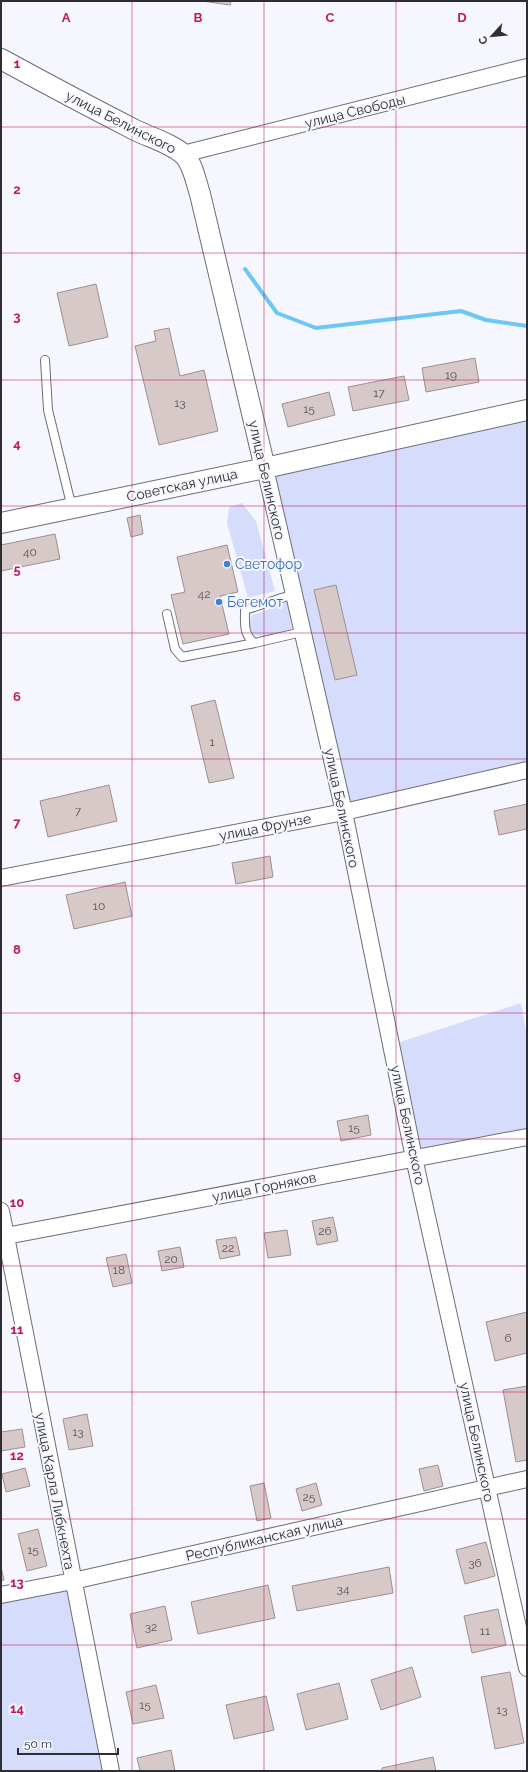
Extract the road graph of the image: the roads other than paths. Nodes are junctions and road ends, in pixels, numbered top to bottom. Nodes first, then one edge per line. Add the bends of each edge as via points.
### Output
1 (1, 59) edge
2 (527, 67) edge
3 (183, 154) junction
4 (45, 360) dead end
5 (527, 410) edge
6 (265, 468) junction
7 (72, 508) junction
8 (1, 523) edge
9 (294, 594) junction
10 (167, 614) dead end
11 (302, 632) junction
12 (255, 644) junction
13 (527, 770) edge
14 (344, 812) junction
15 (1, 878) edge
16 (527, 1137) edge
17 (414, 1158) junction
18 (1, 1211) edge
19 (4, 1237) edge
20 (527, 1479) edge
21 (487, 1487) junction
22 (73, 1581) junction
23 (1, 1595) edge
24 (527, 1668) edge
25 (111, 1771) edge

1 - 3 street, улица Белинского
2 - 3 street, улица Свободы
3 - 6 street, улица Белинского via 188,160 200,194
4 - 7 lane via 48,410
5 - 6 street, Советская улица
6 - 7 street, Советская улица
6 - 9 street, улица Белинского
7 - 8 street, Советская улица
9 - 11 street, улица Белинского
9 - 12 lane via 245,610 245,629 249,640
10 - 12 lane via 175,649 182,657
11 - 12 lane
11 - 14 street, улица Белинского
13 - 14 street, улица Фрунзе
14 - 15 street, улица Фрунзе
14 - 17 street, улица Белинского
16 - 17 street, улица Горняков
17 - 19 street, улица Горняков
17 - 21 street, улица Белинского
18 - 19 street, улица Карла Либкнехта
19 - 22 street, улица Карла Либкнехта
20 - 21 street, Республиканская улица
21 - 22 street, Республиканская улица
21 - 24 street, улица Белинского
22 - 23 street, Республиканская улица
22 - 25 street, улица Карла Либкнехта

